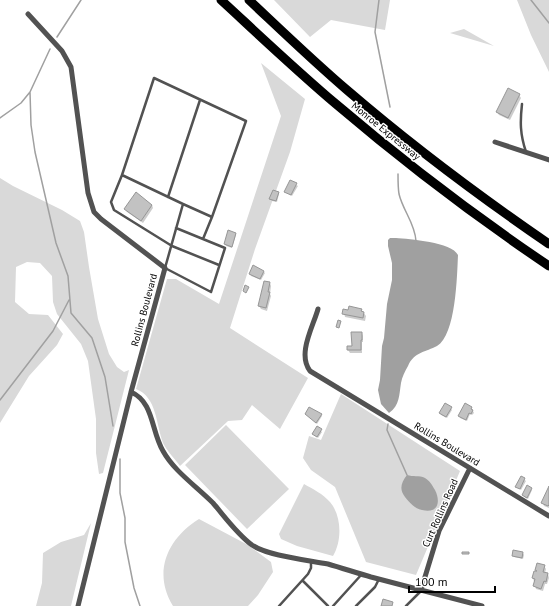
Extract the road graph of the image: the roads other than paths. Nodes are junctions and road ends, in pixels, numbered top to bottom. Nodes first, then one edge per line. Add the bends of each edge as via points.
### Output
1 (221, 0) edge
2 (248, 0) edge
3 (28, 14) dead end
4 (200, 100) junction
5 (522, 104) dead end
6 (495, 142) dead end
7 (526, 152) junction
8 (549, 160) edge
9 (122, 175) junction
10 (168, 197) junction
11 (183, 204) junction
12 (212, 217) junction
13 (176, 228) junction
14 (203, 239) junction
15 (549, 244) edge
16 (172, 246) junction
17 (220, 265) junction
18 (549, 266) edge
19 (164, 268) junction
20 (318, 309) dead end
21 (131, 392) junction
22 (470, 468) junction
23 (549, 516) edge
24 (311, 561) junction
25 (363, 574) junction
26 (379, 579) junction
27 (303, 581) junction
28 (421, 590) junction
29 (78, 606) edge
30 (279, 606) edge
31 (328, 606) edge
32 (333, 606) edge
33 (356, 606) edge
34 (406, 606) edge
35 (482, 606) edge

1 - 18 highway, Monroe Expressway via 334,103 395,154
2 - 15 highway, Monroe Expressway via 346,89 407,139
3 - 19 street, Rollins Boulevard via 66,56 71,67 88,193 94,212
4 - 9 lane via 154,78
4 - 10 lane
4 - 12 lane via 246,121
5 - 7 lane via 521,138
6 - 7 street
7 - 8 street
9 - 10 lane
9 - 16 lane via 111,202 114,210
10 - 11 lane
11 - 12 lane
11 - 13 lane
12 - 14 lane
13 - 14 lane
13 - 16 lane
14 - 17 lane via 225,248
16 - 17 lane
16 - 19 lane
17 - 19 lane via 211,292
19 - 21 street, Rollins Boulevard
20 - 22 street, Rollins Boulevard via 305,351 305,362 310,370
21 - 24 street via 145,403 163,452 247,540 263,550
21 - 29 street, Rollins Boulevard
22 - 23 street, Rollins Boulevard
22 - 28 street, Curt Rollins Road via 439,531
24 - 25 street
24 - 27 lane via 312,568
25 - 26 street
25 - 32 lane
26 - 28 street
26 - 33 lane via 375,587
27 - 30 lane
27 - 31 lane
28 - 34 lane
28 - 35 street

